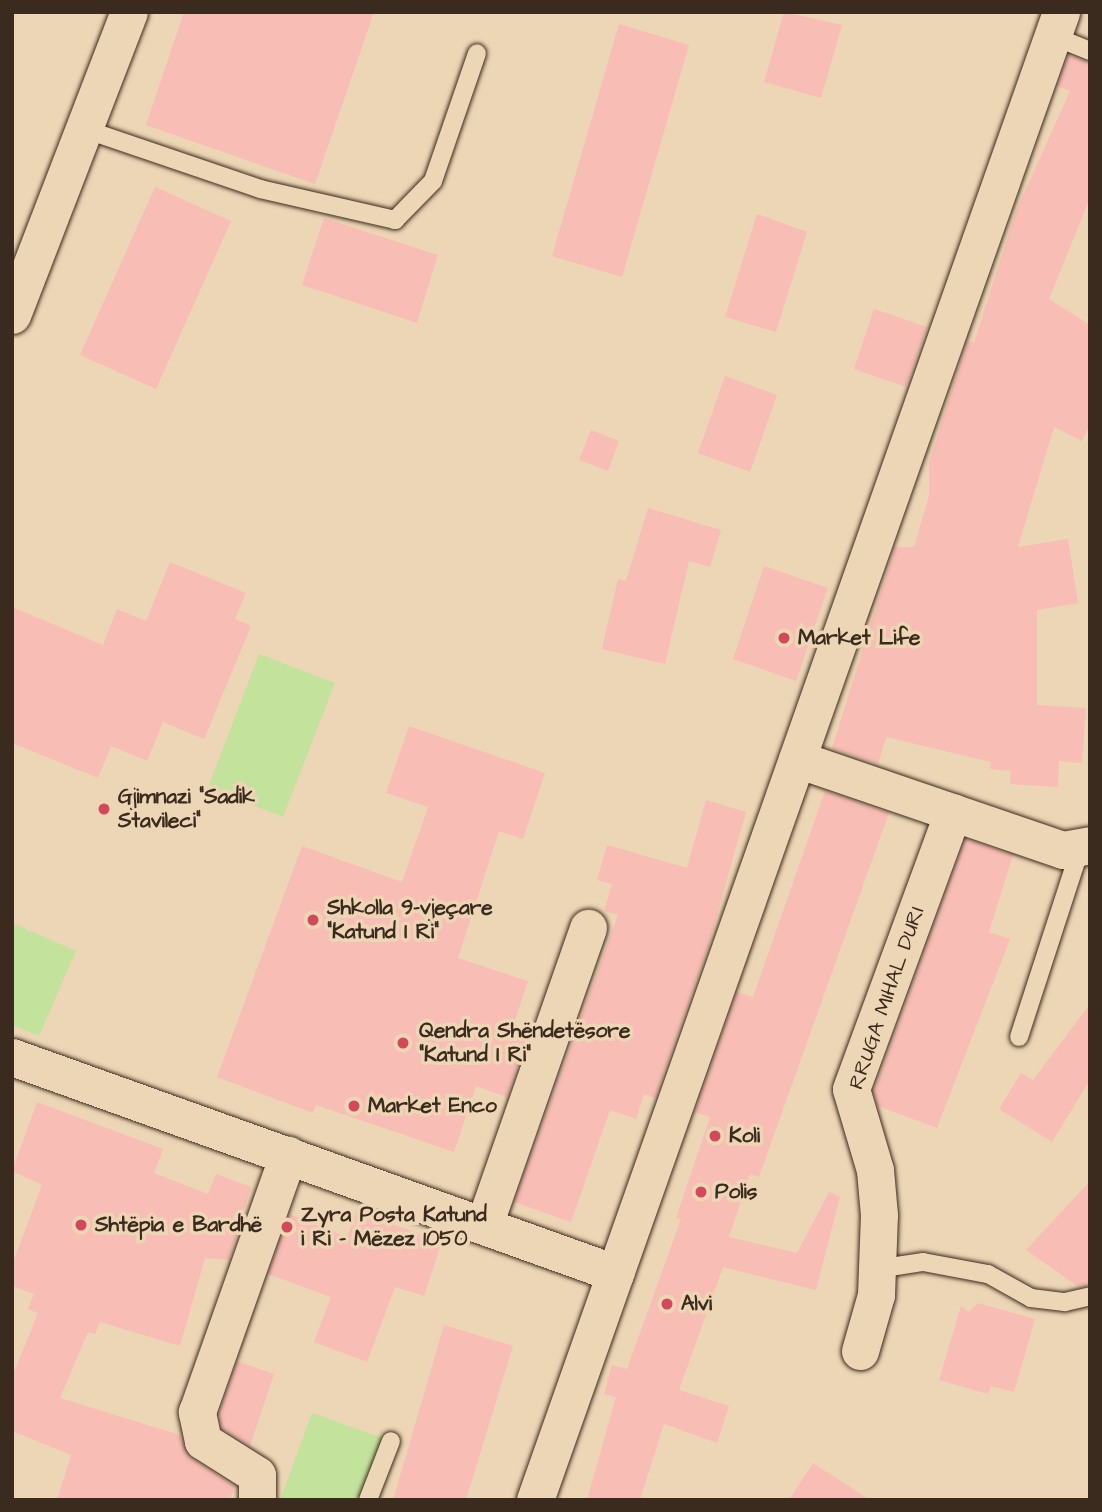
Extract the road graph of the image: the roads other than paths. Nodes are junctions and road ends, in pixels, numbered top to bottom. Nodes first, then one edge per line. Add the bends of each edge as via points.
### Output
1 (129, 12) edge
2 (1057, 24) edge
3 (1090, 51) edge
4 (477, 53) dead end
5 (84, 129) junction
6 (12, 314) edge
7 (797, 759) junction
8 (953, 812) junction
9 (1085, 847) edge
10 (588, 928) dead end
11 (1018, 1037) dead end
12 (12, 1057) edge
13 (288, 1155) junction
14 (484, 1226) junction
15 (877, 1269) junction
16 (615, 1273) junction
17 (1090, 1296) edge
18 (860, 1351) dead end
19 (391, 1441) dead end
20 (257, 1500) edge
21 (368, 1500) edge
22 (535, 1500) edge

1 - 5 street
2 - 3 lane
2 - 7 street
4 - 5 lane via 433,181 395,220 260,189
5 - 6 street
7 - 8 street
7 - 16 street
8 - 9 street via 1063,850
8 - 15 street, RRUGA MIHAL DURI via 851,1089 875,1170
9 - 11 lane
10 - 14 street
12 - 13 street
13 - 14 street
13 - 20 street via 197,1412 203,1441 257,1475
14 - 16 street
15 - 17 lane via 923,1262 988,1274 1031,1298 1065,1302
15 - 18 street, RRUGA MIHAL DURI
16 - 22 street
19 - 21 lane

